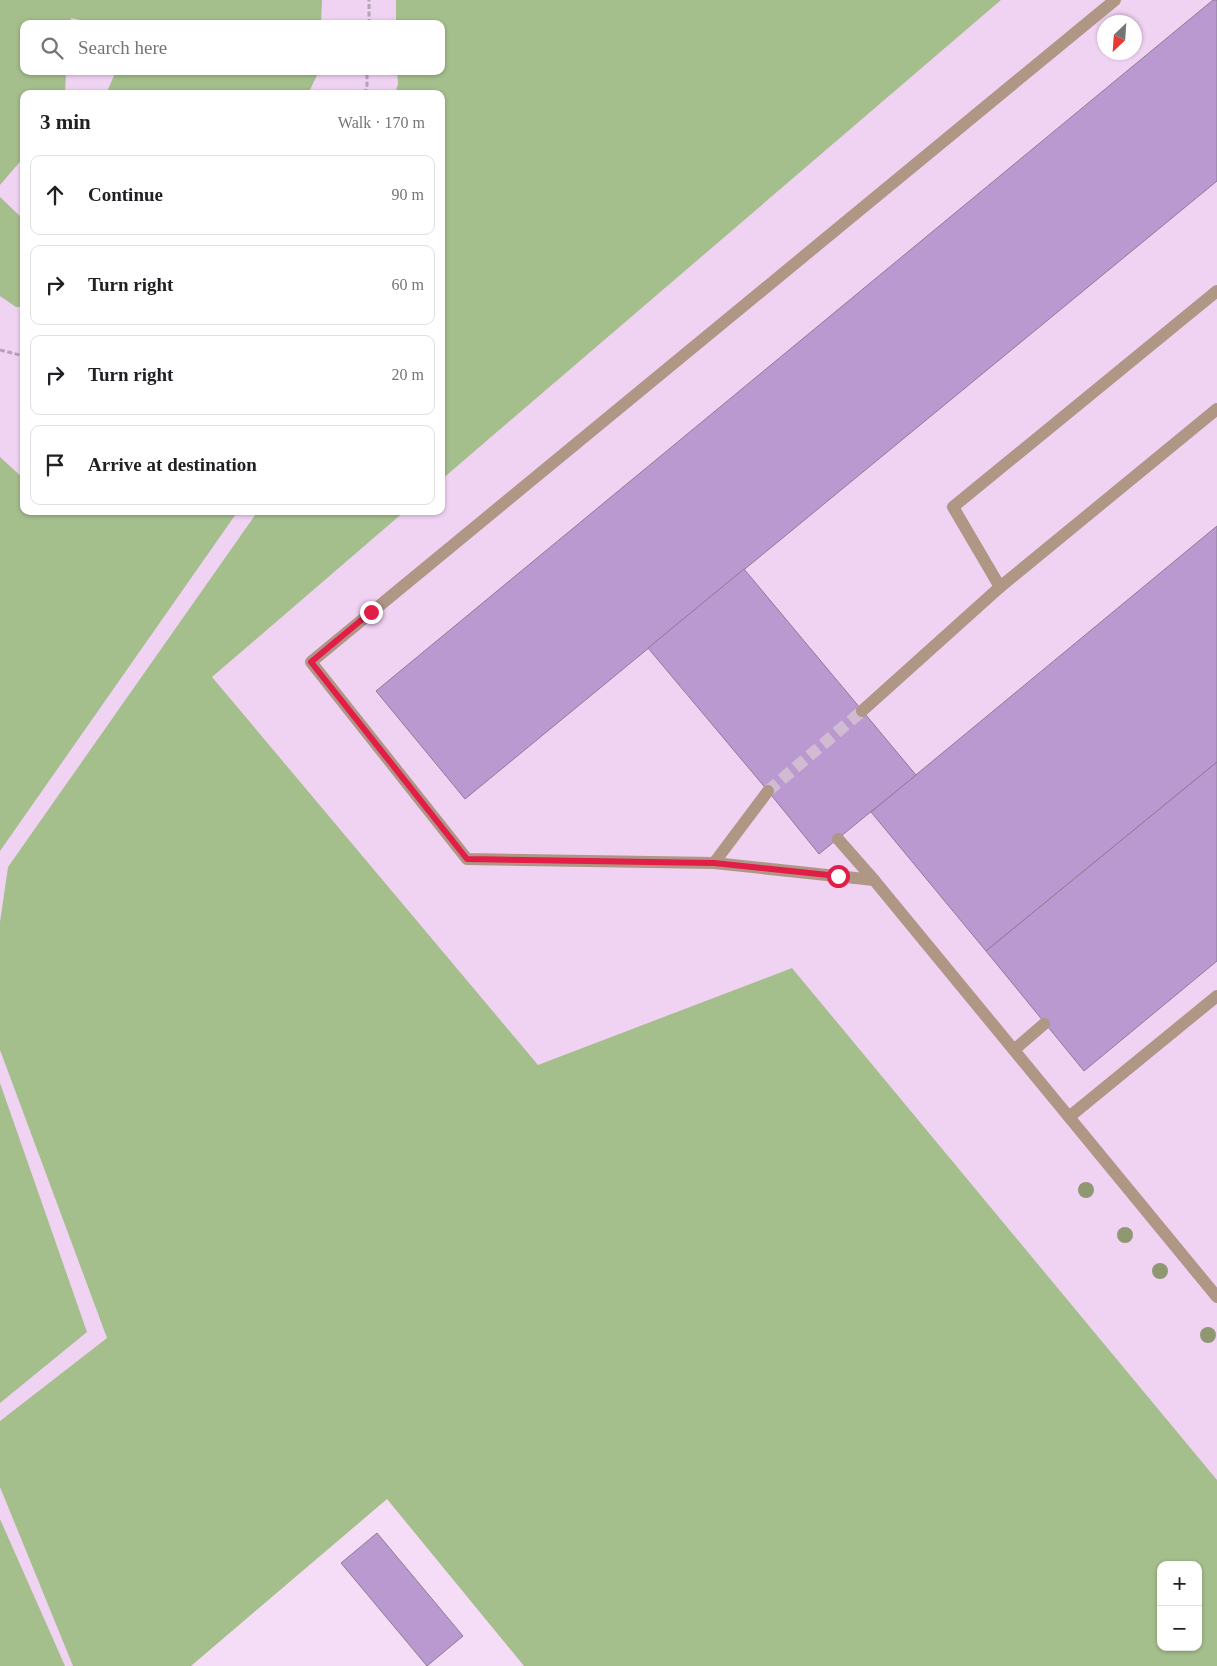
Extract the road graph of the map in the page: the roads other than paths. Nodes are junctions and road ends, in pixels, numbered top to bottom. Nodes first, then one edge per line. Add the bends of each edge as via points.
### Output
1 (1115, 0) edge
2 (1217, 291) edge
3 (1217, 409) edge
4 (1000, 587) junction
5 (862, 711) tunnel mouth
6 (768, 791) tunnel mouth
7 (838, 839) dead end
8 (714, 863) junction
9 (874, 880) junction
10 (1217, 996) edge
11 (1044, 1024) dead end
12 (1014, 1050) junction
13 (1069, 1117) junction
14 (1217, 1297) edge

1 - 8 lane via 311,662 467,859
2 - 4 lane via 953,507
3 - 4 lane
4 - 5 lane
6 - 8 lane
7 - 9 lane
8 - 9 lane
9 - 12 lane
10 - 13 lane
11 - 12 lane
12 - 13 lane
13 - 14 lane

